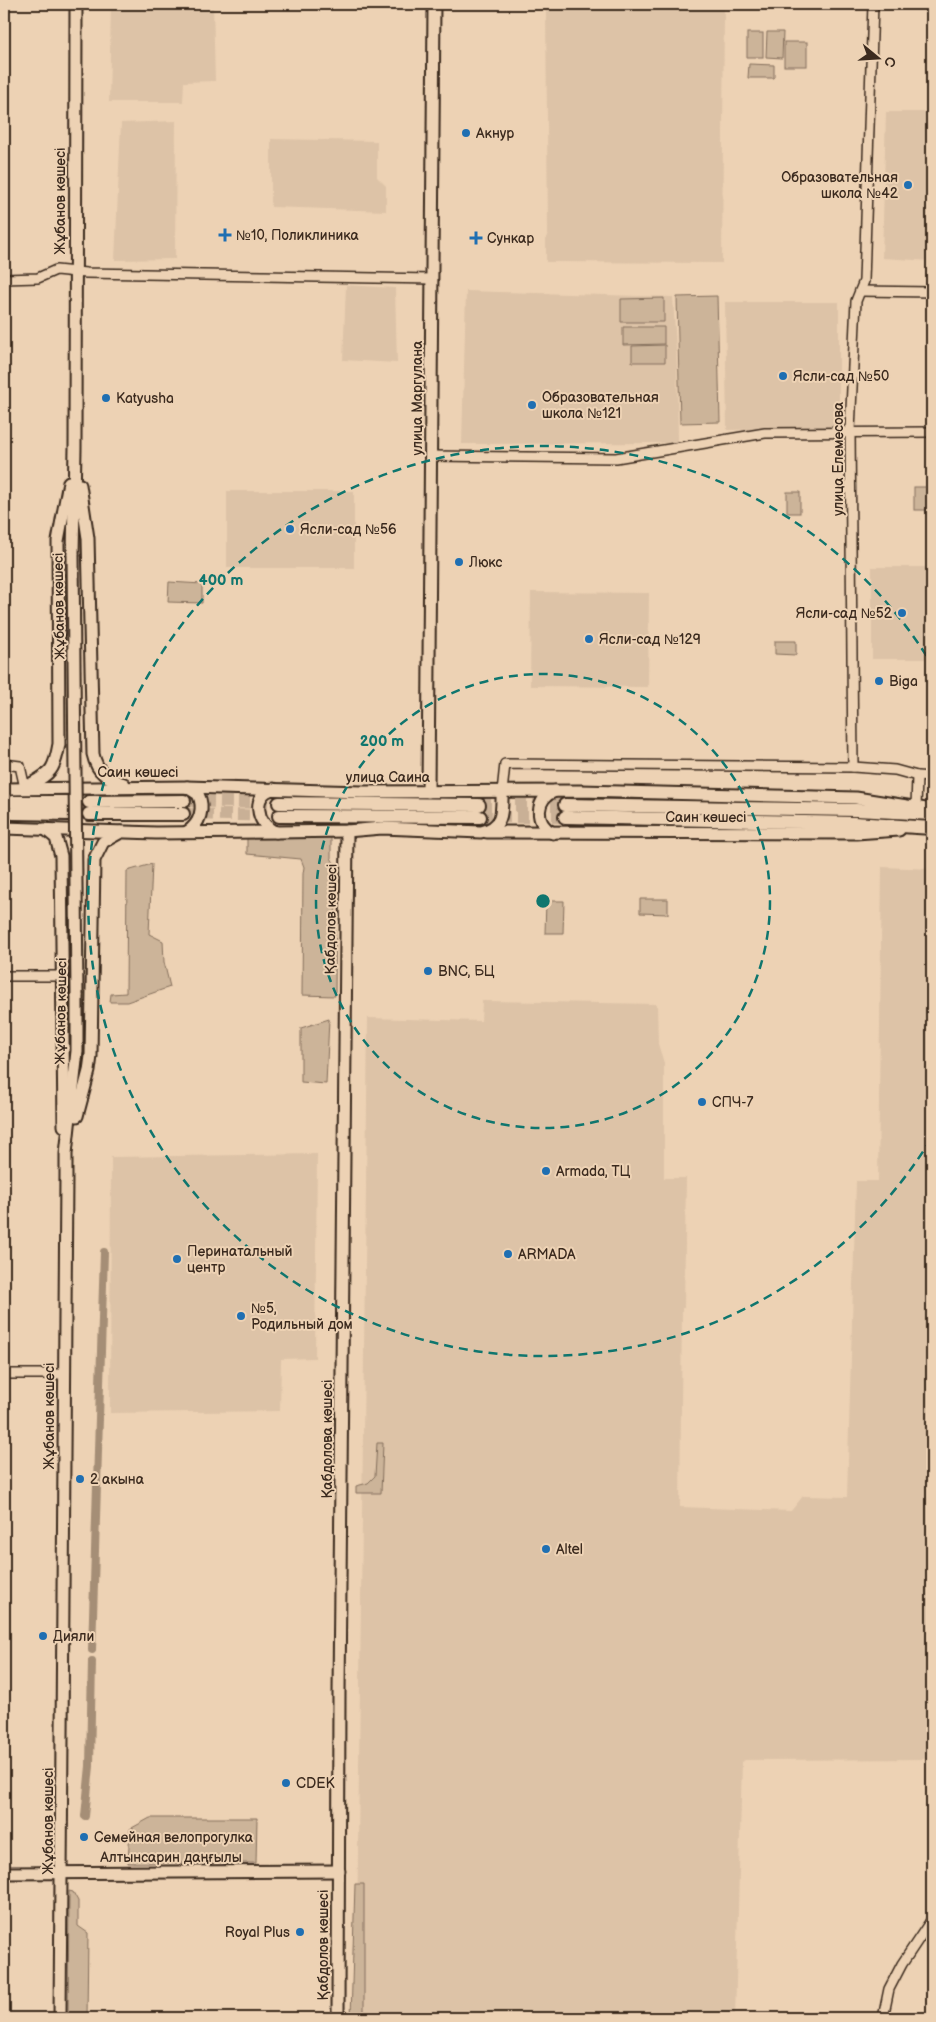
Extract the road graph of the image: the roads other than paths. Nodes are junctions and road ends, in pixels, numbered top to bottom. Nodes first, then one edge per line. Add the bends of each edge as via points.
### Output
1 (76, 4) edge
2 (434, 4) edge
3 (873, 4) edge
4 (75, 272) junction
5 (4, 279) edge
6 (432, 279) junction
7 (860, 291) junction
8 (932, 292) edge
9 (850, 431) junction
10 (932, 432) edge
11 (75, 448) junction
12 (432, 456) junction
13 (4, 764) edge
14 (853, 767) junction
15 (917, 776) junction
16 (932, 776) edge
17 (131, 787) junction
18 (187, 787) junction
19 (25, 788) junction
20 (4, 789) edge
21 (273, 789) junction
22 (555, 791) junction
23 (428, 792) junction
24 (502, 792) junction
25 (13, 808) dead end
26 (69, 808) dead end
27 (89, 808) dead end
28 (183, 808) tunnel mouth
29 (916, 808) junction
30 (279, 809) tunnel mouth
31 (479, 811) tunnel mouth
32 (932, 812) edge
33 (4, 828) edge
34 (932, 828) edge
35 (45, 829) junction
36 (346, 831) junction
37 (123, 832) junction
38 (187, 832) junction
39 (277, 832) junction
40 (481, 832) junction
41 (553, 833) junction
42 (4, 976) edge
43 (62, 976) junction
44 (344, 1007) joint
45 (66, 1154) junction
46 (4, 1374) edge
47 (64, 1374) junction
48 (339, 1872) junction
49 (4, 1873) edge
50 (62, 1874) junction
51 (932, 1920) edge
52 (60, 2018) edge
53 (338, 2018) edge
54 (883, 2018) edge

1 - 4 main road, Жұбанов көшесі
2 - 6 main road, улица Маргулана
3 - 7 street, улица Елемесова via 864,282
4 - 5 street via 56,270 38,278
4 - 6 street
4 - 11 main road, Жұбанов көшесі
6 - 12 main road, улица Маргулана
7 - 8 street
7 - 9 street, улица Елемесова via 856,302
9 - 10 street
9 - 12 street via 765,433 616,458
9 - 14 street, улица Елемесова
11 - 17 main road via 88,538 93,754 100,771 107,778
11 - 19 main road via 58,541 59,744 53,769
11 - 45 main road, Жұбанов көшесі, bridge via 77,1051
12 - 23 main road, улица Маргулана
13 - 19 street via 20,766
14 - 15 street via 895,770
14 - 24 street via 505,764
15 - 16 street
15 - 29 street
17 - 18 main road, Саин көшесі
17 - 19 main road, Саин көшесі
18 - 21 main road, Саин көшесі
18 - 38 main road via 198,794 202,805 198,822
19 - 20 main road, Саин көшесі
21 - 23 main road, улица Саина
21 - 39 main road via 262,795 259,811 265,826
22 - 24 main road, Саин көшесі
22 - 29 main road, Саин көшесі via 856,798
22 - 41 main road via 543,799 540,810 542,825
23 - 24 main road, улица Саина
24 - 40 main road via 498,822 492,829
25 - 26 main road
27 - 28 main road
29 - 32 main road, Саин көшесі
30 - 31 main road
32 - 34 main road, Саин көшесі via 565,811
33 - 35 main road
34 - 41 main road, Саин көшесі via 856,833
35 - 37 main road
35 - 43 main road via 56,838 60,848
36 - 39 main road, Саин көшесі
36 - 40 main road, Саин көшесі via 382,828
36 - 44 main road, Қабдолов көшесі
37 - 38 main road
37 - 45 main road via 103,842 94,860 91,1056
38 - 39 main road, Саин көшесі
40 - 41 main road, Саин көшесі
42 - 43 street
43 - 45 main road
44 - 48 main road, Қабдолова көшесі
45 - 47 main road, Жұбанов көшесі
46 - 47 street
47 - 50 main road, Жұбанов көшесі
48 - 50 main road, Алтынсарин даңғылы
48 - 53 main road, Қабдолов көшесі
49 - 50 main road, Алтынсарин даңғылы
50 - 52 main road, Жұбанов көшесі
51 - 54 street via 902,1964 890,1989

